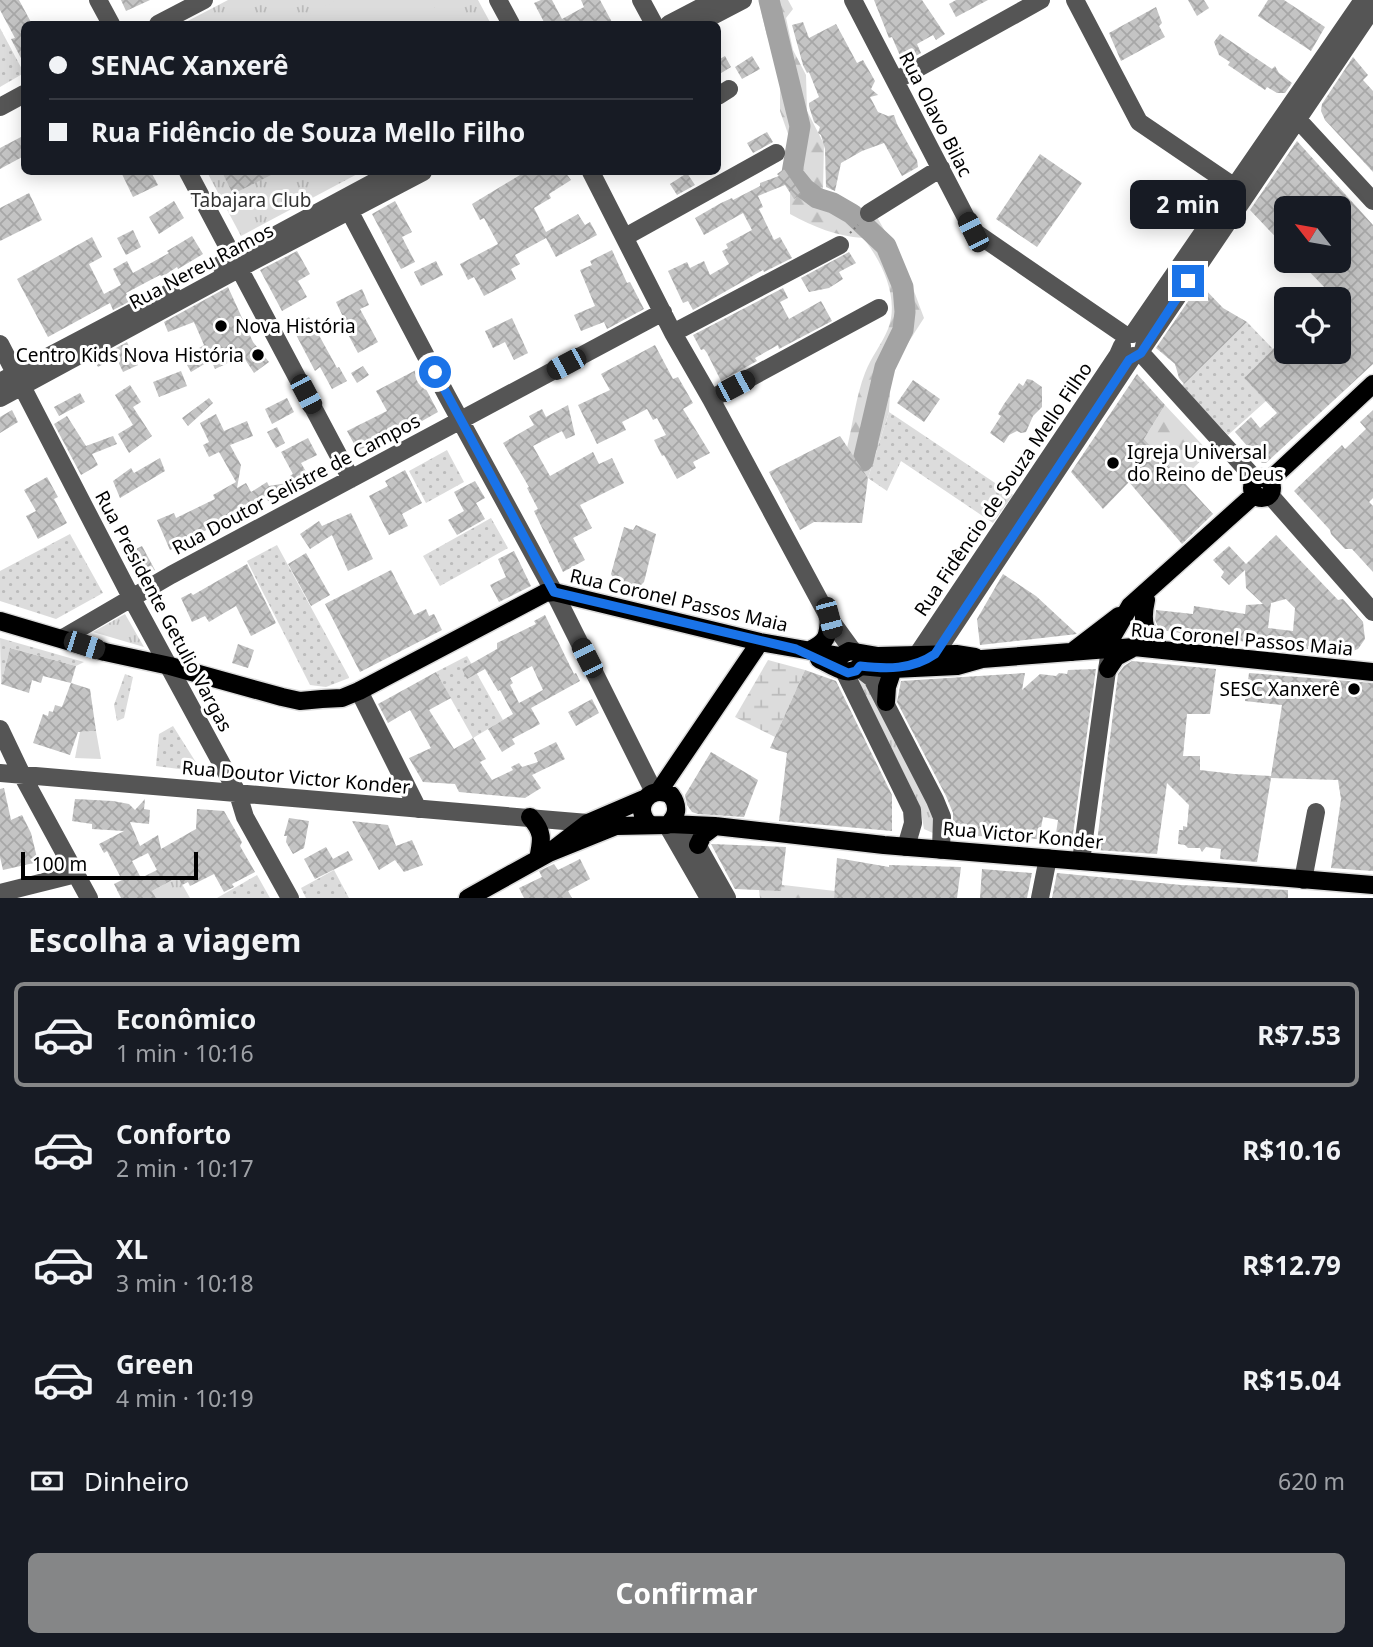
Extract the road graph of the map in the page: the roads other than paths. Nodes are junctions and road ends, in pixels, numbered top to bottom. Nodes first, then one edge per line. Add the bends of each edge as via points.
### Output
1 (98, 0) edge
2 (204, 0) edge
3 (498, 0) edge
4 (641, 0) edge
5 (743, 0) edge
6 (853, 0) edge
7 (1041, 0) edge
8 (1075, 0) edge
9 (1363, 0) edge
10 (1373, 8) edge
11 (704, 13) edge
12 (109, 21) edge
13 (164, 21) edge
14 (509, 21) edge
15 (652, 21) edge
16 (679, 21) edge
17 (1357, 21) junction
18 (895, 81) junction
19 (21, 96) edge
20 (0, 107) edge
21 (1293, 115) junction
22 (776, 153) dead end
23 (941, 168) junction
24 (190, 175) edge
25 (389, 175) edge
26 (415, 175) edge
27 (594, 175) edge
28 (1241, 191) junction
29 (1373, 201) edge
30 (346, 205) junction
31 (869, 213) road end
32 (625, 237) junction
33 (840, 245) road end
34 (237, 262) junction
35 (879, 308) dead end
36 (663, 312) junction
37 (673, 333) junction
38 (0, 344) edge
39 (1133, 345) junction
40 (12, 381) edge
41 (1373, 384) edge
42 (0, 398) edge
43 (711, 399) junction
44 (461, 421) junction
45 (351, 479) junction
46 (1263, 488) junction
47 (554, 592) junction
48 (131, 597) junction
49 (1143, 597) junction
50 (957, 608) junction
51 (1373, 612) edge
52 (829, 618) junction
53 (0, 621) edge
54 (947, 636) junction
55 (63, 639) junction
56 (760, 642) junction
57 (1135, 648) junction
58 (1112, 649) junction
59 (1161, 649) junction
60 (803, 650) junction
61 (1072, 652) junction
62 (926, 654) junction
63 (956, 654) junction
64 (982, 659) junction
65 (849, 661) junction
66 (170, 666) junction
67 (892, 669) junction
68 (1108, 669) junction
69 (1373, 672) edge
70 (359, 691) junction
71 (886, 702) junction
72 (0, 729) edge
73 (0, 774) edge
74 (22, 775) junction
75 (238, 794) junction
76 (418, 809) junction
77 (664, 810) junction
78 (1316, 811) dead end
79 (530, 817) junction
80 (588, 823) junction
81 (616, 826) junction
82 (715, 826) junction
83 (906, 847) junction
84 (941, 850) junction
85 (544, 856) junction
86 (699, 858) junction
87 (1048, 858) junction
88 (1081, 861) junction
89 (76, 874) junction
90 (1303, 880) junction
91 (1373, 885) edge
92 (0, 893) edge
93 (89, 898) edge
94 (290, 898) edge
95 (468, 898) edge
96 (709, 898) edge
97 (727, 898) edge
98 (1040, 898) edge

1 - 12 street
2 - 13 street
3 - 14 street
4 - 15 street
5 - 11 street
6 - 18 street, Rua Olavo Bilac
7 - 18 street
8 - 28 street via 1139,122
9 - 17 street, Rua Fidêncio de Souza Mello Filho
10 - 17 street, Rua Fidêncio de Souza Mello Filho
11 - 16 street
17 - 21 street, Rua Fidêncio de Souza Mello Filho
18 - 23 street, Rua Olavo Bilac
19 - 20 street
21 - 28 street, Rua Fidêncio de Souza Mello Filho
21 - 29 street
22 - 32 street
23 - 31 street
23 - 39 street, Rua Olavo Bilac via 973,232
24 - 34 street
25 - 30 street, Rua Nereu Ramos
26 - 30 street, Rua Nereu Ramos
27 - 32 street
28 - 39 street, Rua Fidêncio de Souza Mello Filho
30 - 34 street, Rua Nereu Ramos
30 - 44 street
32 - 36 street
33 - 37 street
34 - 40 street, Rua Nereu Ramos
34 - 45 street
35 - 43 street
36 - 37 street
36 - 44 street, Rua Doutor Selistre de Campos
37 - 43 street
38 - 40 street, Rua Presidente Getulio Vargas
39 - 46 street, Rua Olavo Bilac
39 - 50 street, Rua Fidêncio de Souza Mello Filho
40 - 42 street, Rua Nereu Ramos
40 - 48 street, Rua Presidente Getulio Vargas
41 - 46 main road
43 - 52 street
44 - 45 street, Rua Doutor Selistre de Campos
44 - 47 street
45 - 48 street, Rua Doutor Selistre de Campos
46 - 49 main road
46 - 51 street, Rua Olavo Bilac
47 - 56 main road, Rua Coronel Passos Maia
47 - 70 main road, Rua Coronel Passos Maia
47 - 77 street
48 - 55 street, Rua Doutor Selistre de Campos
48 - 66 street, Rua Presidente Getulio Vargas
49 - 58 main road
49 - 59 main road via 1143,626
49 - 61 main road
50 - 54 street, Rua Fidêncio de Souza Mello Filho
50 - 62 street, Rua Fidêncio de Souza Mello Filho
52 - 60 main road via 828,638
52 - 65 street via 835,641
53 - 55 main road, Rua Coronel Passos Maia
54 - 62 street, Rua Fidêncio de Souza Mello Filho
54 - 63 main road via 948,646
55 - 66 main road, Rua Coronel Passos Maia
56 - 60 main road, Rua Coronel Passos Maia
56 - 77 main road via 686,753
57 - 58 main road, Rua Coronel Passos Maia
57 - 59 main road, Rua Coronel Passos Maia
57 - 68 main road via 1116,657
58 - 61 main road, Rua Coronel Passos Maia
58 - 68 street
59 - 69 main road, Rua Coronel Passos Maia
60 - 65 main road, Rua Coronel Passos Maia
61 - 64 main road, Rua Coronel Passos Maia
62 - 63 main road, Rua Coronel Passos Maia
62 - 65 main road, Rua Coronel Passos Maia
62 - 67 main road via 921,662
63 - 64 main road, Rua Coronel Passos Maia
64 - 67 main road, Rua Coronel Passos Maia via 957,666
65 - 67 main road, Rua Coronel Passos Maia
65 - 71 street via 872,678
65 - 83 street via 912,810
66 - 70 main road, Rua Coronel Passos Maia via 300,701 342,698
66 - 75 street, Rua Presidente Getulio Vargas
67 - 71 main road
68 - 88 street
70 - 76 street
71 - 84 street via 942,817
72 - 74 street
73 - 74 street, Rua Doutor Victor Konder
74 - 75 street, Rua Doutor Victor Konder
74 - 89 street
75 - 76 street, Rua Doutor Victor Konder
75 - 94 street, Rua Presidente Getulio Vargas via 245,817
76 - 79 street, Rua Doutor Victor Konder
77 - 80 main road
77 - 81 main road, Rua Victor Konder
77 - 82 main road, Rua Victor Konder
77 - 86 street
78 - 90 street
79 - 80 street, Rua Doutor Victor Konder
79 - 85 main road via 540,828
80 - 81 main road
80 - 85 main road
81 - 85 main road
82 - 83 main road, Rua Victor Konder
82 - 86 main road via 703,835
83 - 84 main road, Rua Victor Konder
84 - 87 main road, Rua Victor Konder
85 - 95 main road
86 - 96 street
86 - 97 street
87 - 88 main road, Rua Victor Konder
87 - 98 street
88 - 90 main road, Rua Victor Konder
89 - 92 street
89 - 93 street
90 - 91 main road, Rua Victor Konder

